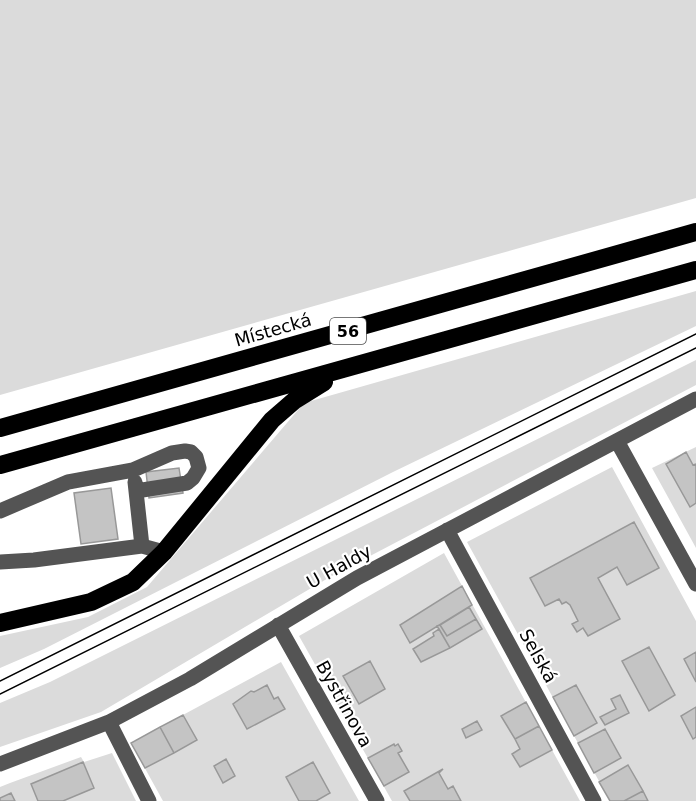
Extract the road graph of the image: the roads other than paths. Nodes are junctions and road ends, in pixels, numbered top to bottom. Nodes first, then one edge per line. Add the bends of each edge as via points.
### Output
1 (696, 232) edge
2 (696, 270) edge
3 (352, 368) junction
4 (696, 399) edge
5 (0, 428) edge
6 (617, 441) junction
7 (0, 465) edge
8 (133, 470) junction
9 (136, 491) junction
10 (0, 511) edge
11 (447, 530) junction
12 (142, 546) junction
13 (164, 552) junction
14 (0, 562) edge
15 (696, 584) edge
16 (0, 623) edge
17 (278, 626) junction
18 (109, 722) junction
19 (0, 764) edge
20 (149, 801) edge
21 (377, 801) edge
22 (594, 801) edge

1 - 5 highway, Místecká / 56
2 - 3 highway, 56
3 - 7 highway, 56
3 - 13 highway via 295,399 272,420
4 - 6 street, U Haldy
6 - 11 street, U Haldy
6 - 15 street
8 - 9 street
8 - 9 street via 185,451 191,452 198,462 196,473 187,483
8 - 10 street via 68,482
9 - 12 street
11 - 17 street, U Haldy
11 - 22 street, Selská
12 - 13 street
12 - 14 street
13 - 16 highway via 133,582 106,596
17 - 18 street, U Haldy
17 - 21 street, Bystřinova
18 - 19 street, U Haldy
18 - 20 street

